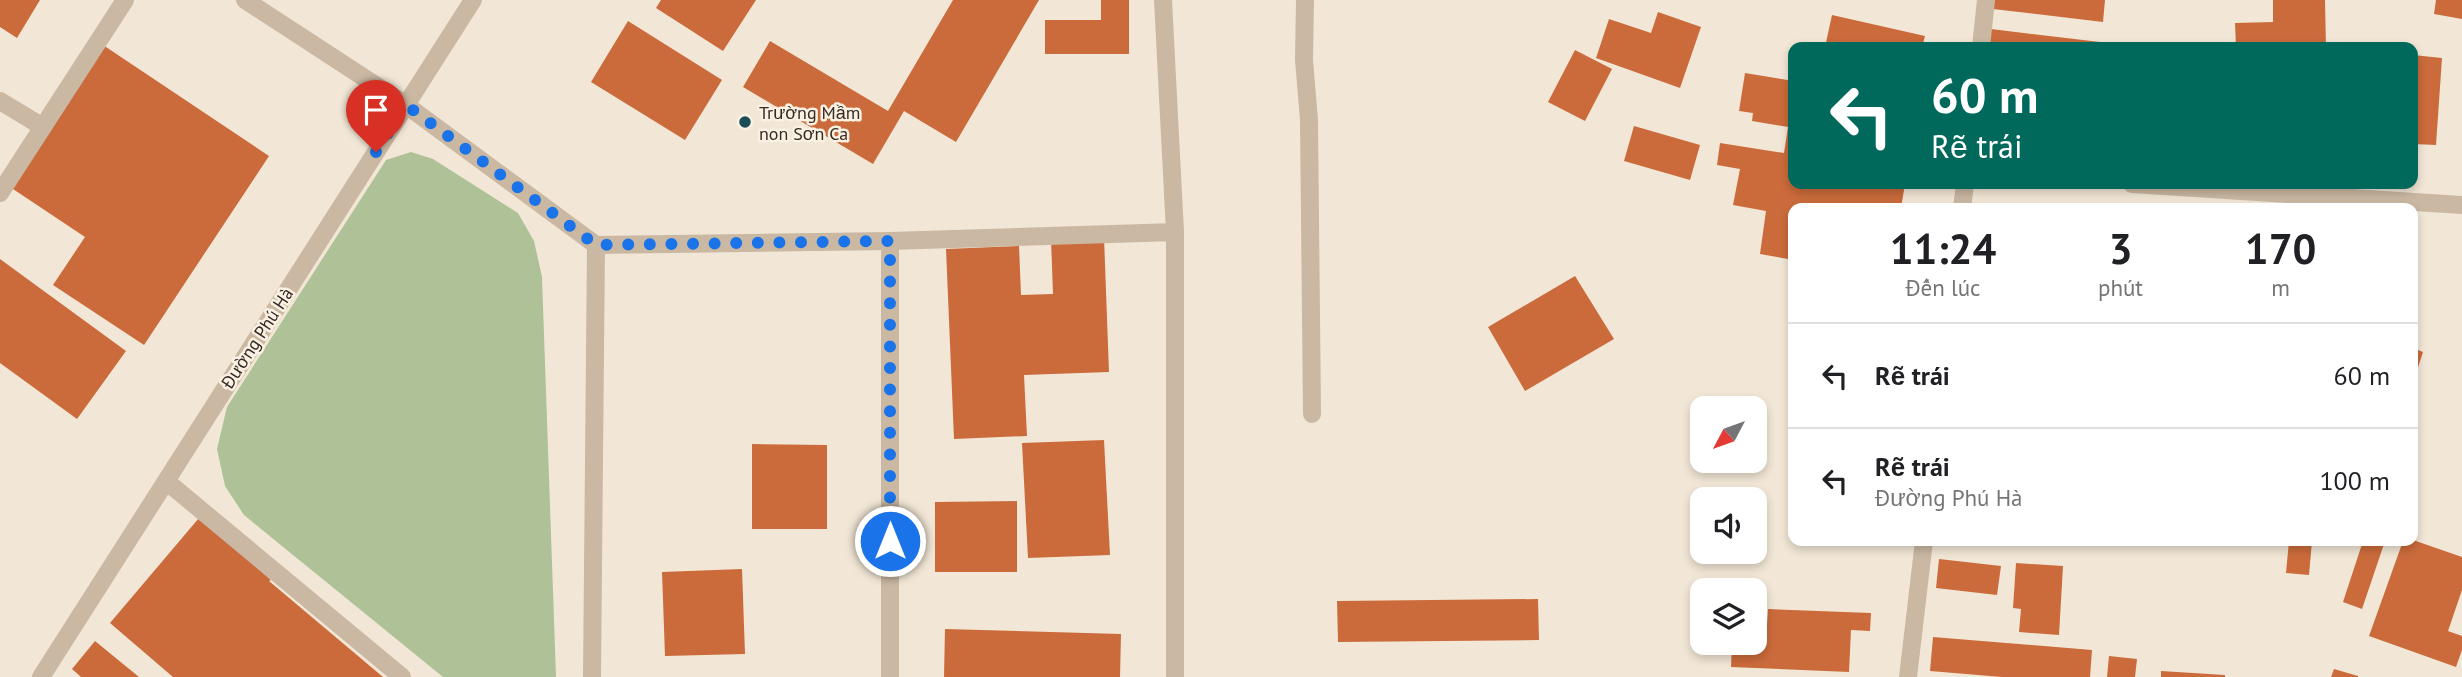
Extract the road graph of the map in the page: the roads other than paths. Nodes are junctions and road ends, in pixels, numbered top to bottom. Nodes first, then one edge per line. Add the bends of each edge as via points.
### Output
1 (125, 0) edge
2 (245, 0) edge
3 (474, 0) edge
4 (1163, 0) edge
5 (1305, 0) edge
6 (1986, 0) edge
7 (1982, 42) edge
8 (0, 102) edge
9 (406, 105) junction
10 (43, 127) junction
11 (2211, 189) edge
12 (0, 193) edge
13 (2462, 205) edge
14 (1175, 232) junction
15 (890, 241) junction
16 (596, 245) junction
17 (1312, 414) dead end
18 (166, 481) junction
19 (1923, 546) edge
20 (41, 677) edge
21 (402, 677) edge
22 (592, 677) edge
23 (890, 677) edge
24 (1175, 677) edge
25 (1908, 677) edge

1 - 10 street
2 - 9 street
3 - 9 street, Đường Phú Hà
4 - 14 street
5 - 17 street
6 - 7 street
8 - 10 street
9 - 16 street
9 - 18 street, Đường Phú Hà
10 - 12 street
11 - 13 street
14 - 15 street
14 - 24 street
15 - 16 street
15 - 23 street
16 - 22 street
18 - 20 street, Đường Phú Hà
18 - 21 street
19 - 25 street

